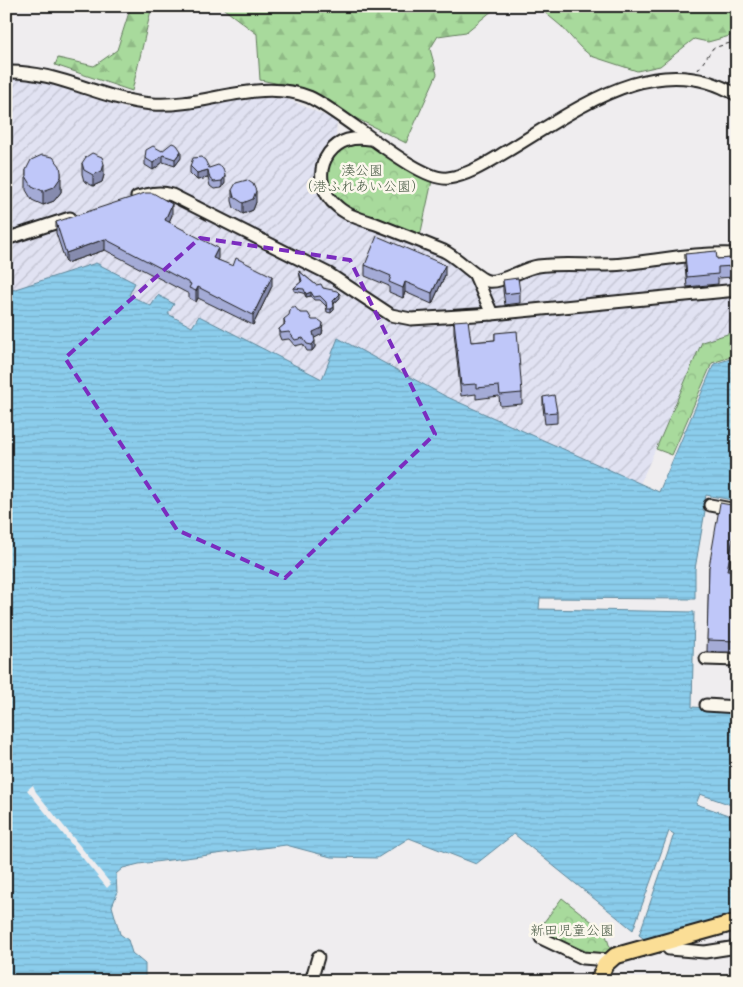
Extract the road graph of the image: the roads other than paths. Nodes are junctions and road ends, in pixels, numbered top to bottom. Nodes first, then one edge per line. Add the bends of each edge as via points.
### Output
1 (6, 72) edge
2 (737, 95) edge
3 (337, 114) junction
4 (372, 140) junction
5 (336, 145) junction
6 (127, 200) edge
7 (84, 214) edge
8 (6, 239) edge
9 (737, 254) edge
10 (474, 273) junction
11 (737, 290) edge
12 (492, 314) junction
13 (710, 505) dead end
14 (737, 510) edge
15 (706, 659) dead end
16 (737, 660) edge
17 (706, 705) dead end
18 (737, 707) edge
19 (737, 922) edge
20 (541, 938) dead end
21 (666, 942) junction
22 (737, 947) edge
23 (318, 957) dead end
24 (608, 960) junction
25 (312, 981) edge
26 (598, 981) edge

1 - 3 street via 23,71 53,77 114,97 152,104 189,102 252,91 284,92 309,98
2 - 4 street via 693,78 665,77 628,84 593,100 484,164 458,176 445,178 434,176
3 - 4 street
3 - 5 street via 343,120 344,130 341,141
4 - 5 street via 353,138
5 - 10 street via 324,160 321,181 333,203 347,213 444,250
6 - 12 street via 153,193 172,195 329,274 391,315 411,320
7 - 8 street
9 - 10 street via 698,253 621,264 540,266 490,282
10 - 12 street
11 - 12 street
13 - 14 street
15 - 16 street
17 - 18 street
19 - 21 main road
20 - 24 street via 583,958
21 - 22 street via 670,949 691,952
21 - 24 main road
23 - 25 street
24 - 26 main road

